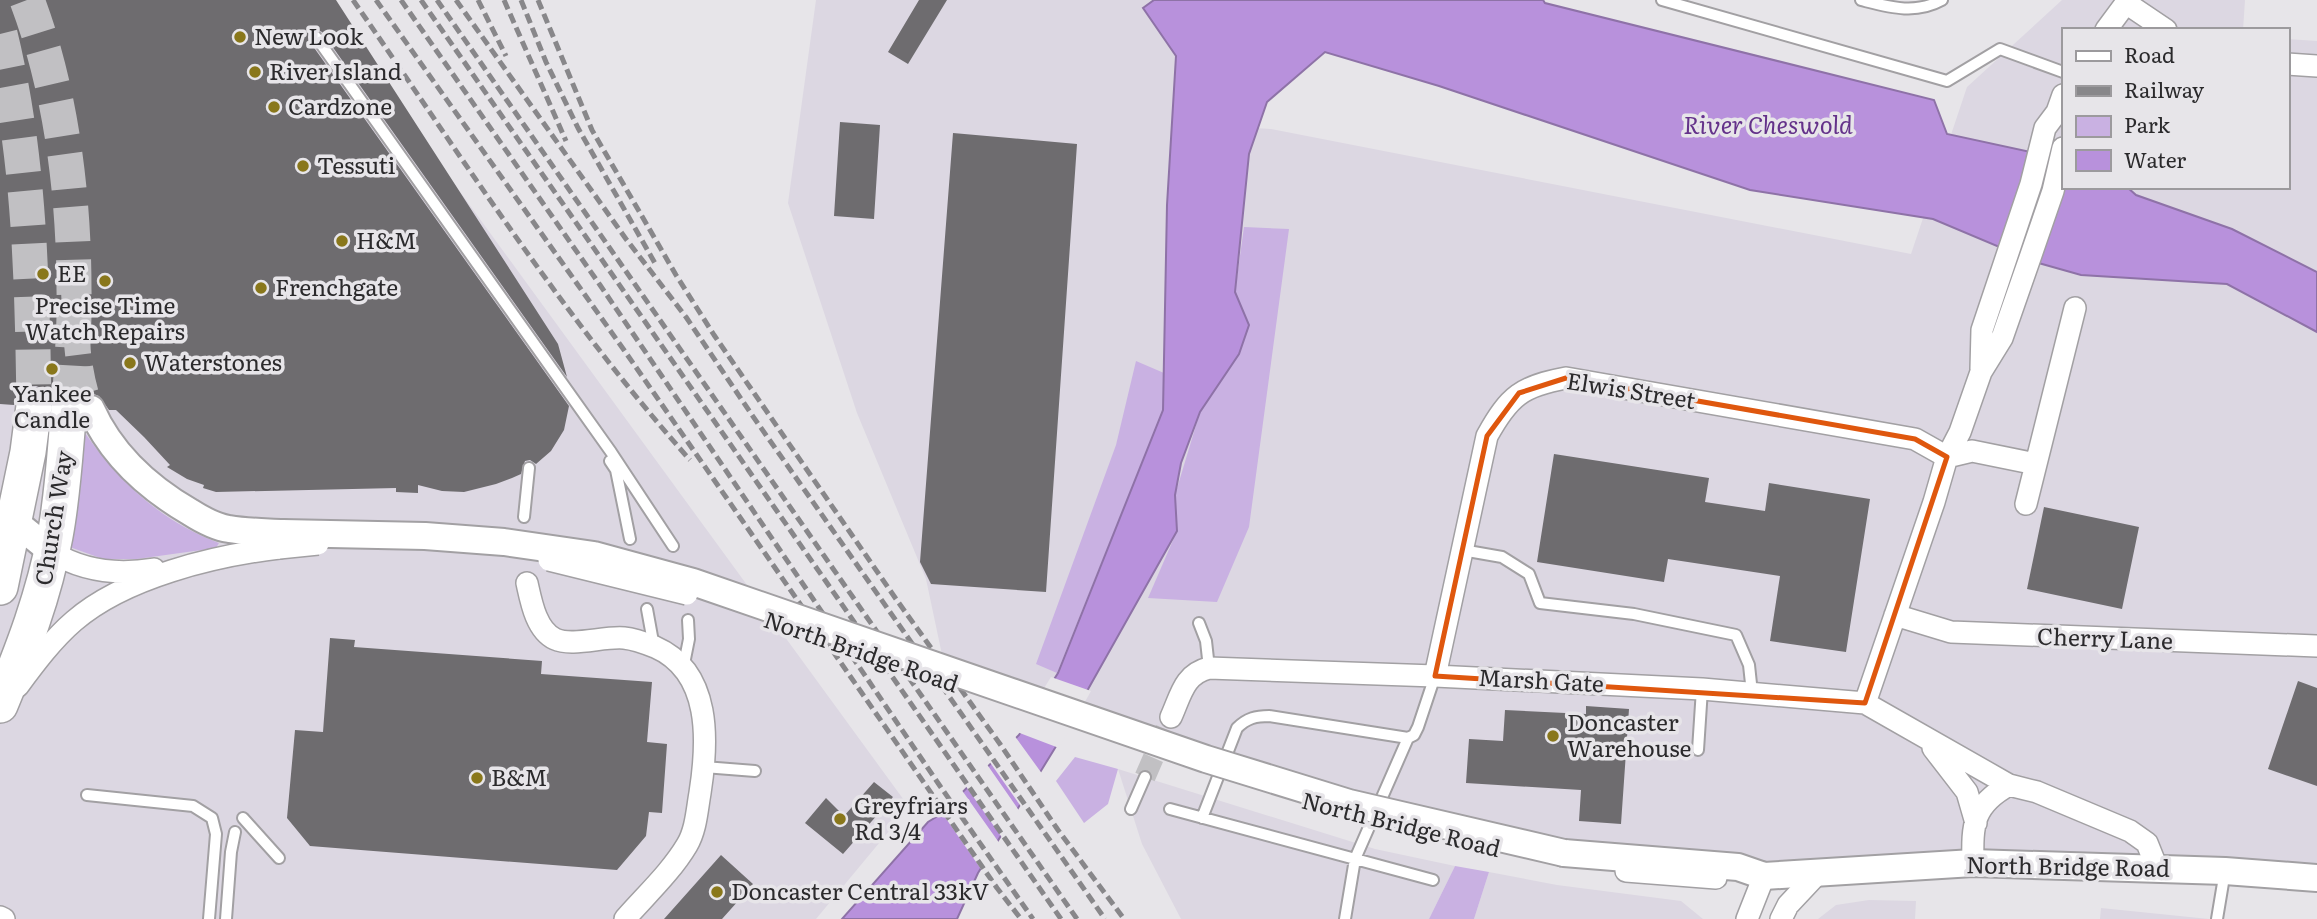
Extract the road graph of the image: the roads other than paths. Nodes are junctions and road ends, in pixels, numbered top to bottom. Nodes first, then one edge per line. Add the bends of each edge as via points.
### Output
1 (1662, 0) edge
2 (1861, 0) edge
3 (1942, 0) edge
4 (2129, 1) edge
5 (2108, 28) edge
6 (2163, 28) edge
7 (2289, 64) edge
8 (2317, 66) edge
9 (2062, 72) edge
10 (2057, 115) edge
11 (2062, 153) edge
12 (2075, 308) dead end
13 (1992, 334) junction
14 (34, 406) tunnel mouth
15 (80, 408) joint
16 (1947, 457) junction
17 (2036, 464) junction
18 (529, 468) dead end
19 (2026, 505) dead end
20 (524, 517) dead end
21 (15, 522) junction
22 (630, 539) dead end
23 (281, 540) junction
24 (673, 546) dead end
25 (1462, 550) junction
26 (52, 552) junction
27 (198, 562) junction
28 (527, 583) dead end
29 (0, 587) edge
30 (647, 609) dead end
31 (1895, 615) junction
32 (688, 620) dead end
33 (1199, 623) dead end
34 (2317, 646) edge
35 (656, 648) junction
36 (1209, 668) junction
37 (684, 671) junction
38 (1435, 676) junction
39 (1702, 689) junction
40 (1752, 693) junction
41 (1865, 703) junction
42 (0, 705) edge
43 (0, 712) edge
44 (1171, 717) tunnel mouth
45 (1408, 738) junction
46 (1928, 741) junction
47 (1698, 750) dead end
48 (704, 767) junction
49 (755, 771) dead end
50 (1145, 777) tunnel mouth
51 (2009, 785) junction
52 (87, 794) dead end
53 (1131, 809) dead end
54 (1170, 809) dead end
55 (243, 818) dead end
56 (1202, 818) junction
57 (1976, 823) junction
58 (236, 831) dead end
59 (279, 858) dead end
60 (1355, 859) junction
61 (1973, 863) junction
62 (2157, 869) junction
63 (2225, 871) junction
64 (1819, 872) junction
65 (1764, 876) junction
66 (2305, 876) edge
67 (1433, 880) dead end
68 (209, 919) edge
69 (226, 919) edge
70 (625, 919) edge
71 (1345, 919) edge
72 (1747, 919) edge
73 (1781, 919) edge
74 (2217, 919) edge

1 - 9 lane via 1947,81 2000,49
2 - 3 lane via 1899,9
4 - 5 street
4 - 6 street
7 - 8 street
10 - 13 street via 2024,209
11 - 13 street via 2053,191
12 - 17 street
13 - 16 street via 1960,432
14 - 21 highway, Church Way
15 - 23 street, North Bridge Road via 128,465 180,506 227,529
15 - 26 highway, Church Way
16 - 17 street via 1972,452
16 - 25 street, Elwis Street via 1915,439 1566,378 1544,382 1519,393 1501,410 1487,436
16 - 31 street
17 - 19 street
18 - 20 lane
21 - 26 street
21 - 29 highway, Church Way
22 - 24 lane via 616,470 608,457 316,42 611,452
23 - 27 street, North Bridge Road
23 - 65 street, North Bridge Road, bridge via 425,536 594,555 693,582 1219,764 1349,803 1562,859 1738,867
25 - 38 street, Elwis Street
25 - 40 lane via 1502,557 1529,574 1540,603 1634,614 1736,635 1749,666
26 - 27 street via 97,571 129,573
26 - 42 highway, Church Way via 32,624
27 - 43 street, North Bridge Road via 125,589 76,619
28 - 35 street via 533,608 555,639 625,638
30 - 35 lane
31 - 34 street, Cherry Lane via 1951,632
31 - 41 street
32 - 37 lane
33 - 36 lane
35 - 37 street
36 - 38 street, Marsh Gate
36 - 44 street via 1190,677
37 - 48 street via 704,714
38 - 39 street, Marsh Gate
38 - 45 lane via 1418,727
39 - 40 street, Marsh Gate
39 - 47 lane
40 - 41 street, Marsh Gate
41 - 46 street, Marsh Gate
45 - 56 lane via 1256,716 1237,727
45 - 60 lane
46 - 51 street, Marsh Gate
46 - 57 street, Marsh Gate via 1966,792
48 - 49 lane
48 - 70 street via 687,844
50 - 53 lane
51 - 57 street, Marsh Gate via 1980,807
51 - 62 street, Marsh Gate via 2130,831 2147,843
52 - 68 lane via 193,806 212,818 216,834
54 - 56 lane
55 - 59 lane
56 - 60 lane
57 - 61 street, Marsh Gate
58 - 69 lane
60 - 67 lane
60 - 71 lane
61 - 62 street, North Bridge Road
61 - 64 street, North Bridge Road
62 - 63 street, North Bridge Road
63 - 66 street, North Bridge Road
63 - 74 lane
64 - 65 street, North Bridge Road
64 - 73 street
65 - 72 street

